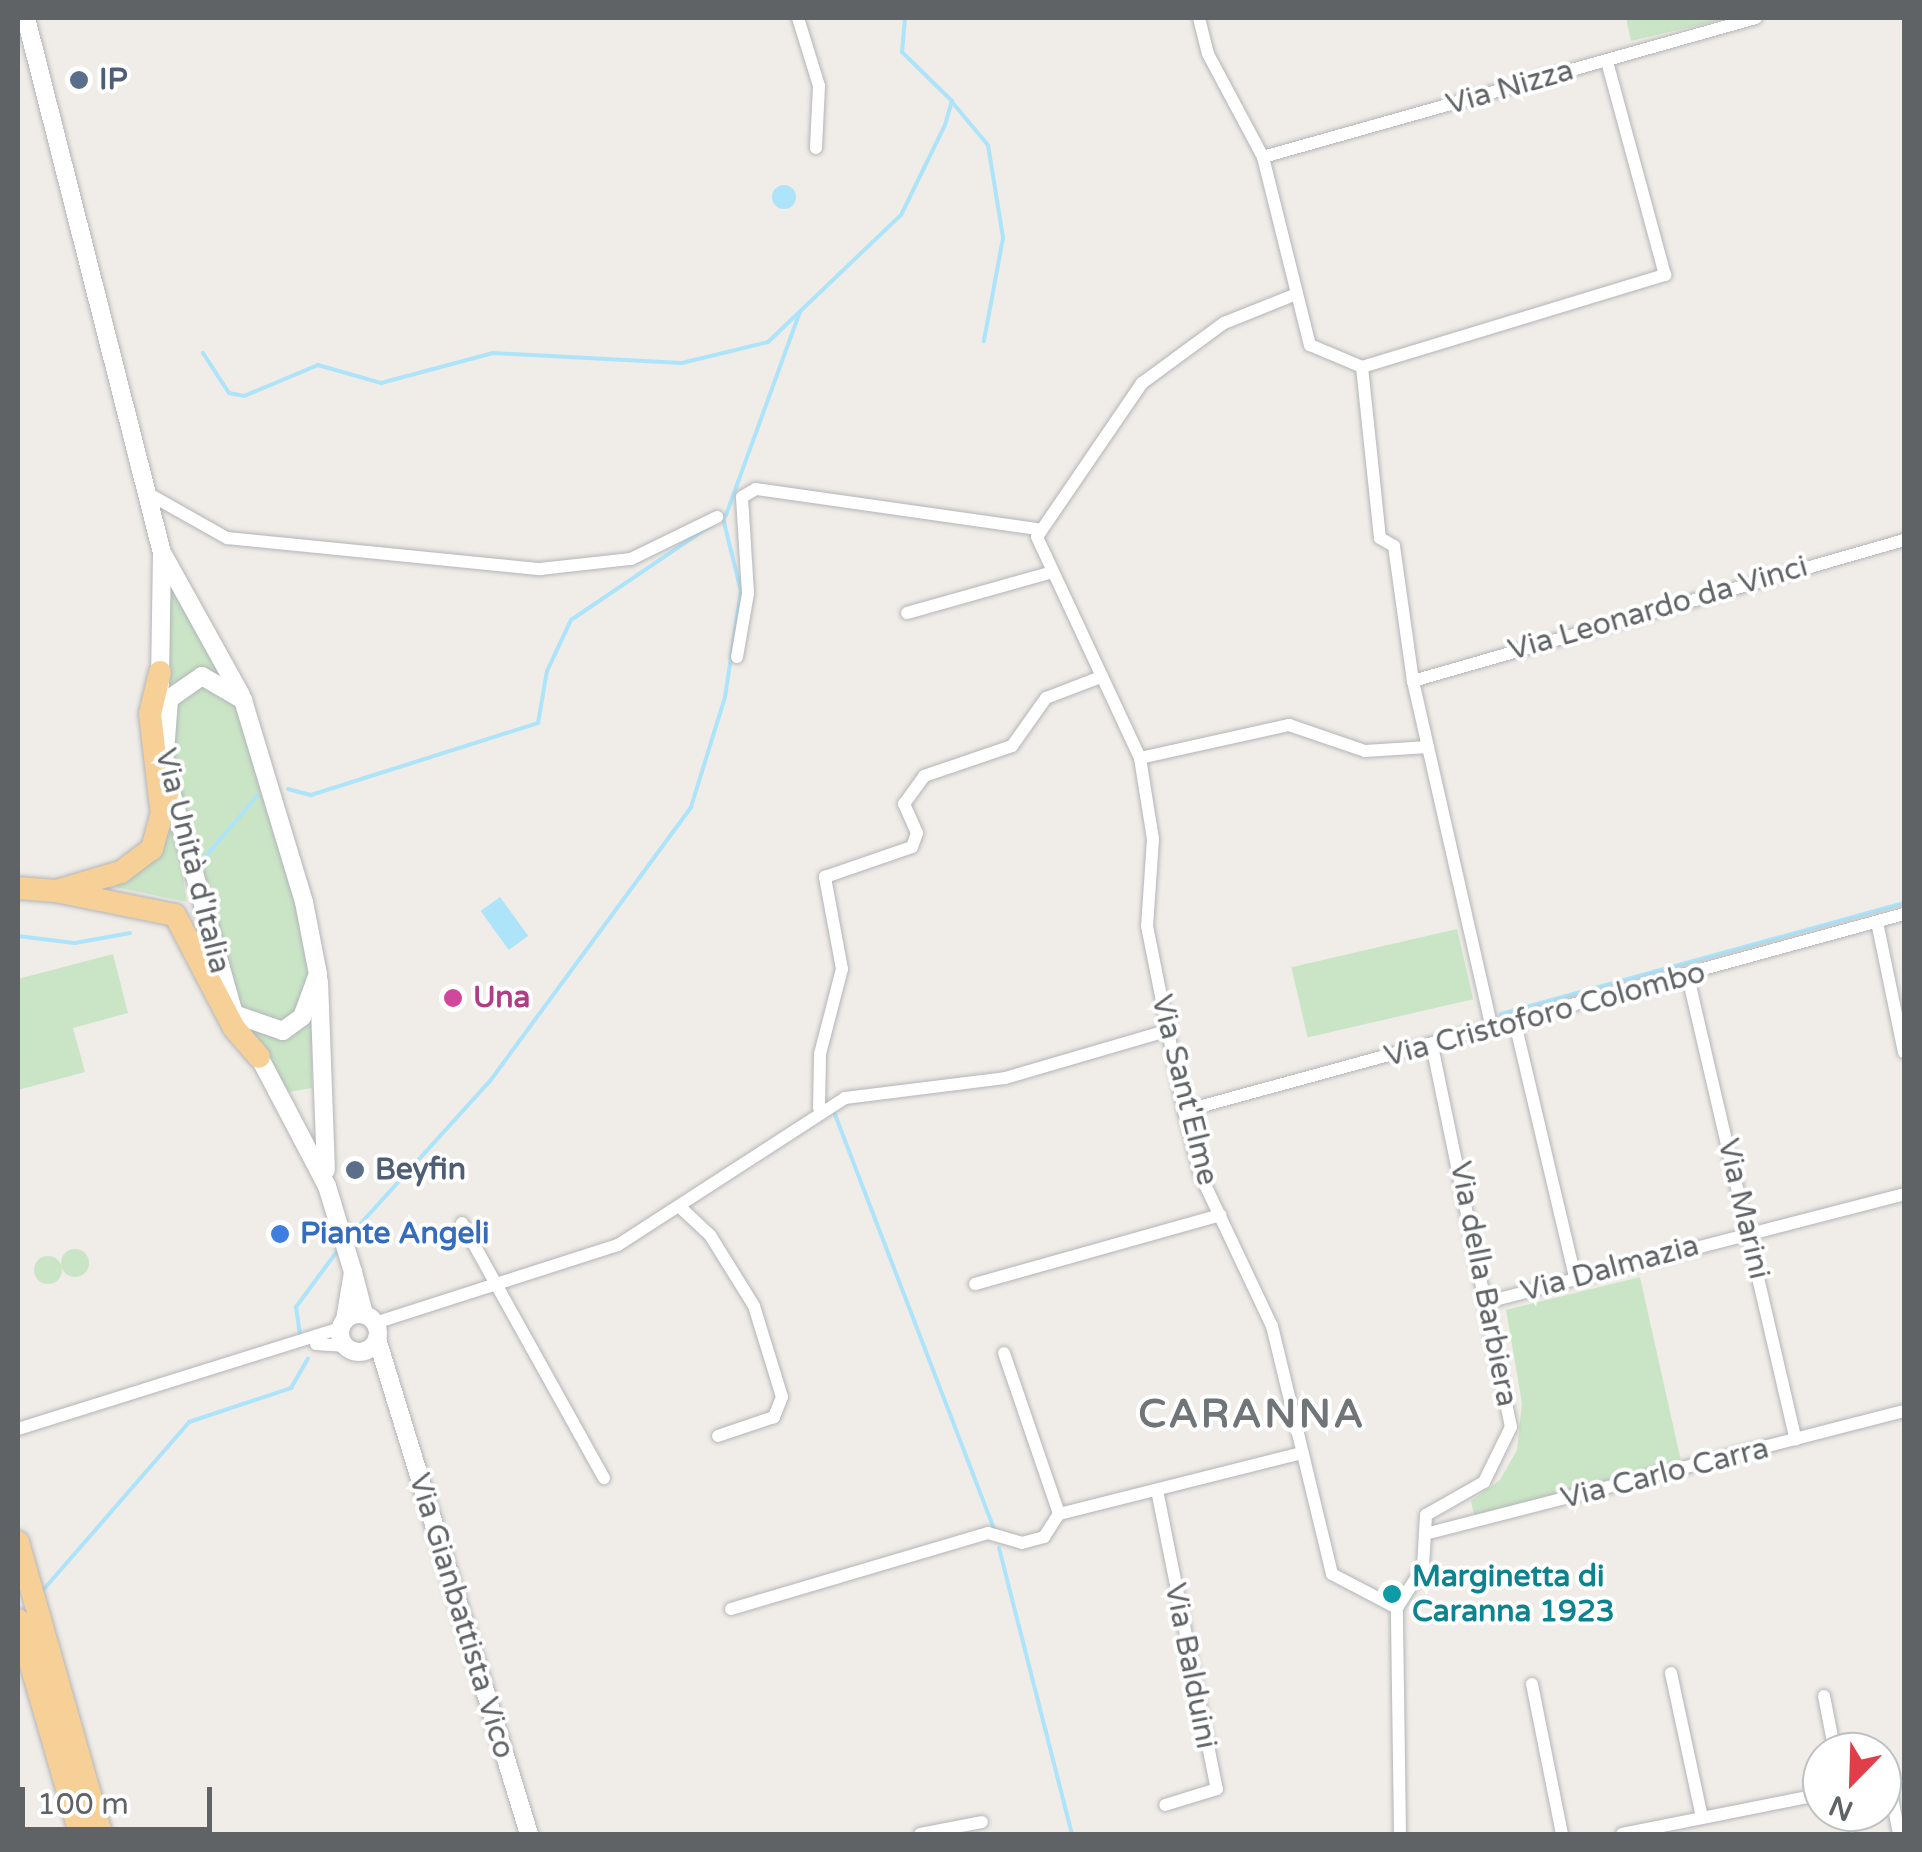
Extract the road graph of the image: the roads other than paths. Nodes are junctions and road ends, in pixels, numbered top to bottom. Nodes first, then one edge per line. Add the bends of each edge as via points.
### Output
1 (26, 18) edge
2 (798, 18) edge
3 (1199, 18) edge
4 (1756, 18) edge
5 (1607, 61) junction
6 (816, 148) dead end
7 (1264, 157) junction
8 (1294, 295) junction
9 (1362, 367) junction
10 (147, 492) junction
11 (717, 517) dead end
12 (1037, 533) junction
13 (1904, 540) edge
14 (162, 553) junction
15 (1050, 573) junction
16 (907, 613) dead end
17 (737, 657) dead end
18 (160, 672) junction
19 (1101, 677) junction
20 (1412, 681) junction
21 (244, 700) junction
22 (161, 718) junction
23 (1428, 747) junction
24 (1140, 758) junction
25 (169, 787) junction
26 (163, 819) junction
27 (18, 888) edge
28 (56, 891) junction
29 (1904, 914) edge
30 (1877, 922) junction
31 (209, 950) junction
32 (318, 974) junction
33 (1688, 977) junction
34 (234, 1014) junction
35 (1515, 1023) junction
36 (1492, 1030) junction
37 (1166, 1032) junction
38 (1432, 1045) junction
39 (1904, 1052) edge
40 (259, 1057) junction
41 (820, 1108) junction
42 (1184, 1111) junction
43 (327, 1186) junction
44 (1904, 1194) edge
45 (681, 1208) junction
46 (1222, 1215) junction
47 (462, 1223) dead end
48 (1748, 1233) junction
49 (1575, 1276) junction
50 (490, 1284) junction
51 (975, 1284) dead end
52 (1491, 1301) junction
53 (359, 1332) junction
54 (1004, 1353) dead end
55 (1904, 1410) edge
56 (22, 1428) edge
57 (718, 1436) dead end
58 (1796, 1440) junction
59 (1302, 1453) junction
60 (604, 1478) dead end
61 (1158, 1490) junction
62 (1059, 1514) junction
63 (1425, 1534) junction
64 (18, 1542) edge
65 (1397, 1608) junction
66 (730, 1609) dead end
67 (18, 1620) edge
68 (1670, 1673) dead end
69 (1532, 1684) dead end
70 (1824, 1696) dead end
71 (1831, 1732) edge
72 (1802, 1798) edge
73 (1165, 1805) dead end
74 (1702, 1818) junction
75 (982, 1822) dead end
76 (80, 1834) edge
77 (101, 1834) edge
78 (529, 1834) edge
79 (920, 1834) edge
80 (1400, 1834) edge
81 (1562, 1834) edge
82 (1622, 1834) edge

1 - 10 main road, Via Unità d'Italia
2 - 6 street via 819,86
3 - 7 street via 1208,54
4 - 5 street, Via Nizza
5 - 7 street, Via Nizza
5 - 9 street via 1665,275
7 - 8 street
8 - 9 street via 1310,345
8 - 12 street via 1224,322 1142,384
9 - 20 street via 1380,538 1394,546
10 - 11 street via 227,538 540,569 631,559
10 - 14 main road, Via Unità d'Italia
12 - 15 street, Via Sant'Elme
12 - 17 street via 756,489 742,497 748,593
13 - 20 street, Via Leonardo da Vinci
14 - 18 main road, Via Unità d'Italia
14 - 21 main road, Via Unità d'Italia
15 - 16 street
15 - 19 street, Via Sant'Elme
18 - 22 main road, Via Unità d'Italia
18 - 26 highway via 150,740
19 - 24 street, Via Sant'Elme
19 - 41 street via 1046,698 1012,746 924,776 904,804 918,833 912,847 825,877 842,969 820,1054
20 - 23 street
21 - 22 main road, Via Unità d'Italia via 221,680 195,678 176,688
21 - 32 main road, Via Unità d'Italia via 290,841
22 - 25 main road, Via Unità d'Italia
23 - 24 street via 1365,752 1289,725
23 - 36 street
24 - 37 street, Via Sant'Elme via 1153,839 1148,926
25 - 26 highway
25 - 31 main road, Via Unità d'Italia
26 - 28 highway via 132,866
27 - 28 highway
28 - 31 highway via 169,899
28 - 40 highway via 176,914 221,1006
29 - 30 street, Via Cristoforo Colombo
30 - 33 street, Via Cristoforo Colombo
30 - 39 street
31 - 34 main road, Via Unità d'Italia
32 - 34 main road, Via Unità d'Italia via 302,1017 283,1031
32 - 43 main road
33 - 35 street, Via Cristoforo Colombo
33 - 48 street, Via Marini
34 - 40 main road
35 - 36 street, Via Cristoforo Colombo
35 - 49 street
36 - 38 street, Via Cristoforo Colombo
37 - 41 street via 1005,1078
37 - 42 street, Via Sant'Elme
38 - 42 street, Via Cristoforo Colombo
38 - 52 street, Via della Barbiera
40 - 43 main road
41 - 45 street
42 - 46 street, Via Sant'Elme
43 - 53 main road, Via Gianbattista Vico via 353,1272
44 - 48 street, Via Dalmazia
45 - 50 street via 618,1245
45 - 57 street via 754,1306 782,1397 774,1417
46 - 51 street
46 - 59 street, Via Sant'Elme via 1272,1326
47 - 50 street
48 - 49 street, Via Dalmazia
48 - 58 street, Via Marini
49 - 52 street, Via Dalmazia
50 - 53 street
50 - 60 street
52 - 63 street, Via della Barbiera via 1511,1409 1506,1447 1484,1482 1426,1515
53 - 56 street
53 - 78 main road, Via Gianbattista Vico via 394,1398
54 - 62 street
55 - 58 street, Via Carlo Carra
58 - 63 street, Via Carlo Carra
59 - 61 street
59 - 65 street, Via Sant'Elme via 1332,1574
61 - 62 street
61 - 73 street, Via Balduini via 1217,1789
62 - 66 street via 1044,1537 1022,1542 988,1532
63 - 65 street via 1417,1588
64 - 77 highway
65 - 80 street
67 - 76 highway
68 - 74 street
69 - 81 street
70 - 71 street
72 - 74 street
74 - 82 street
75 - 79 street

